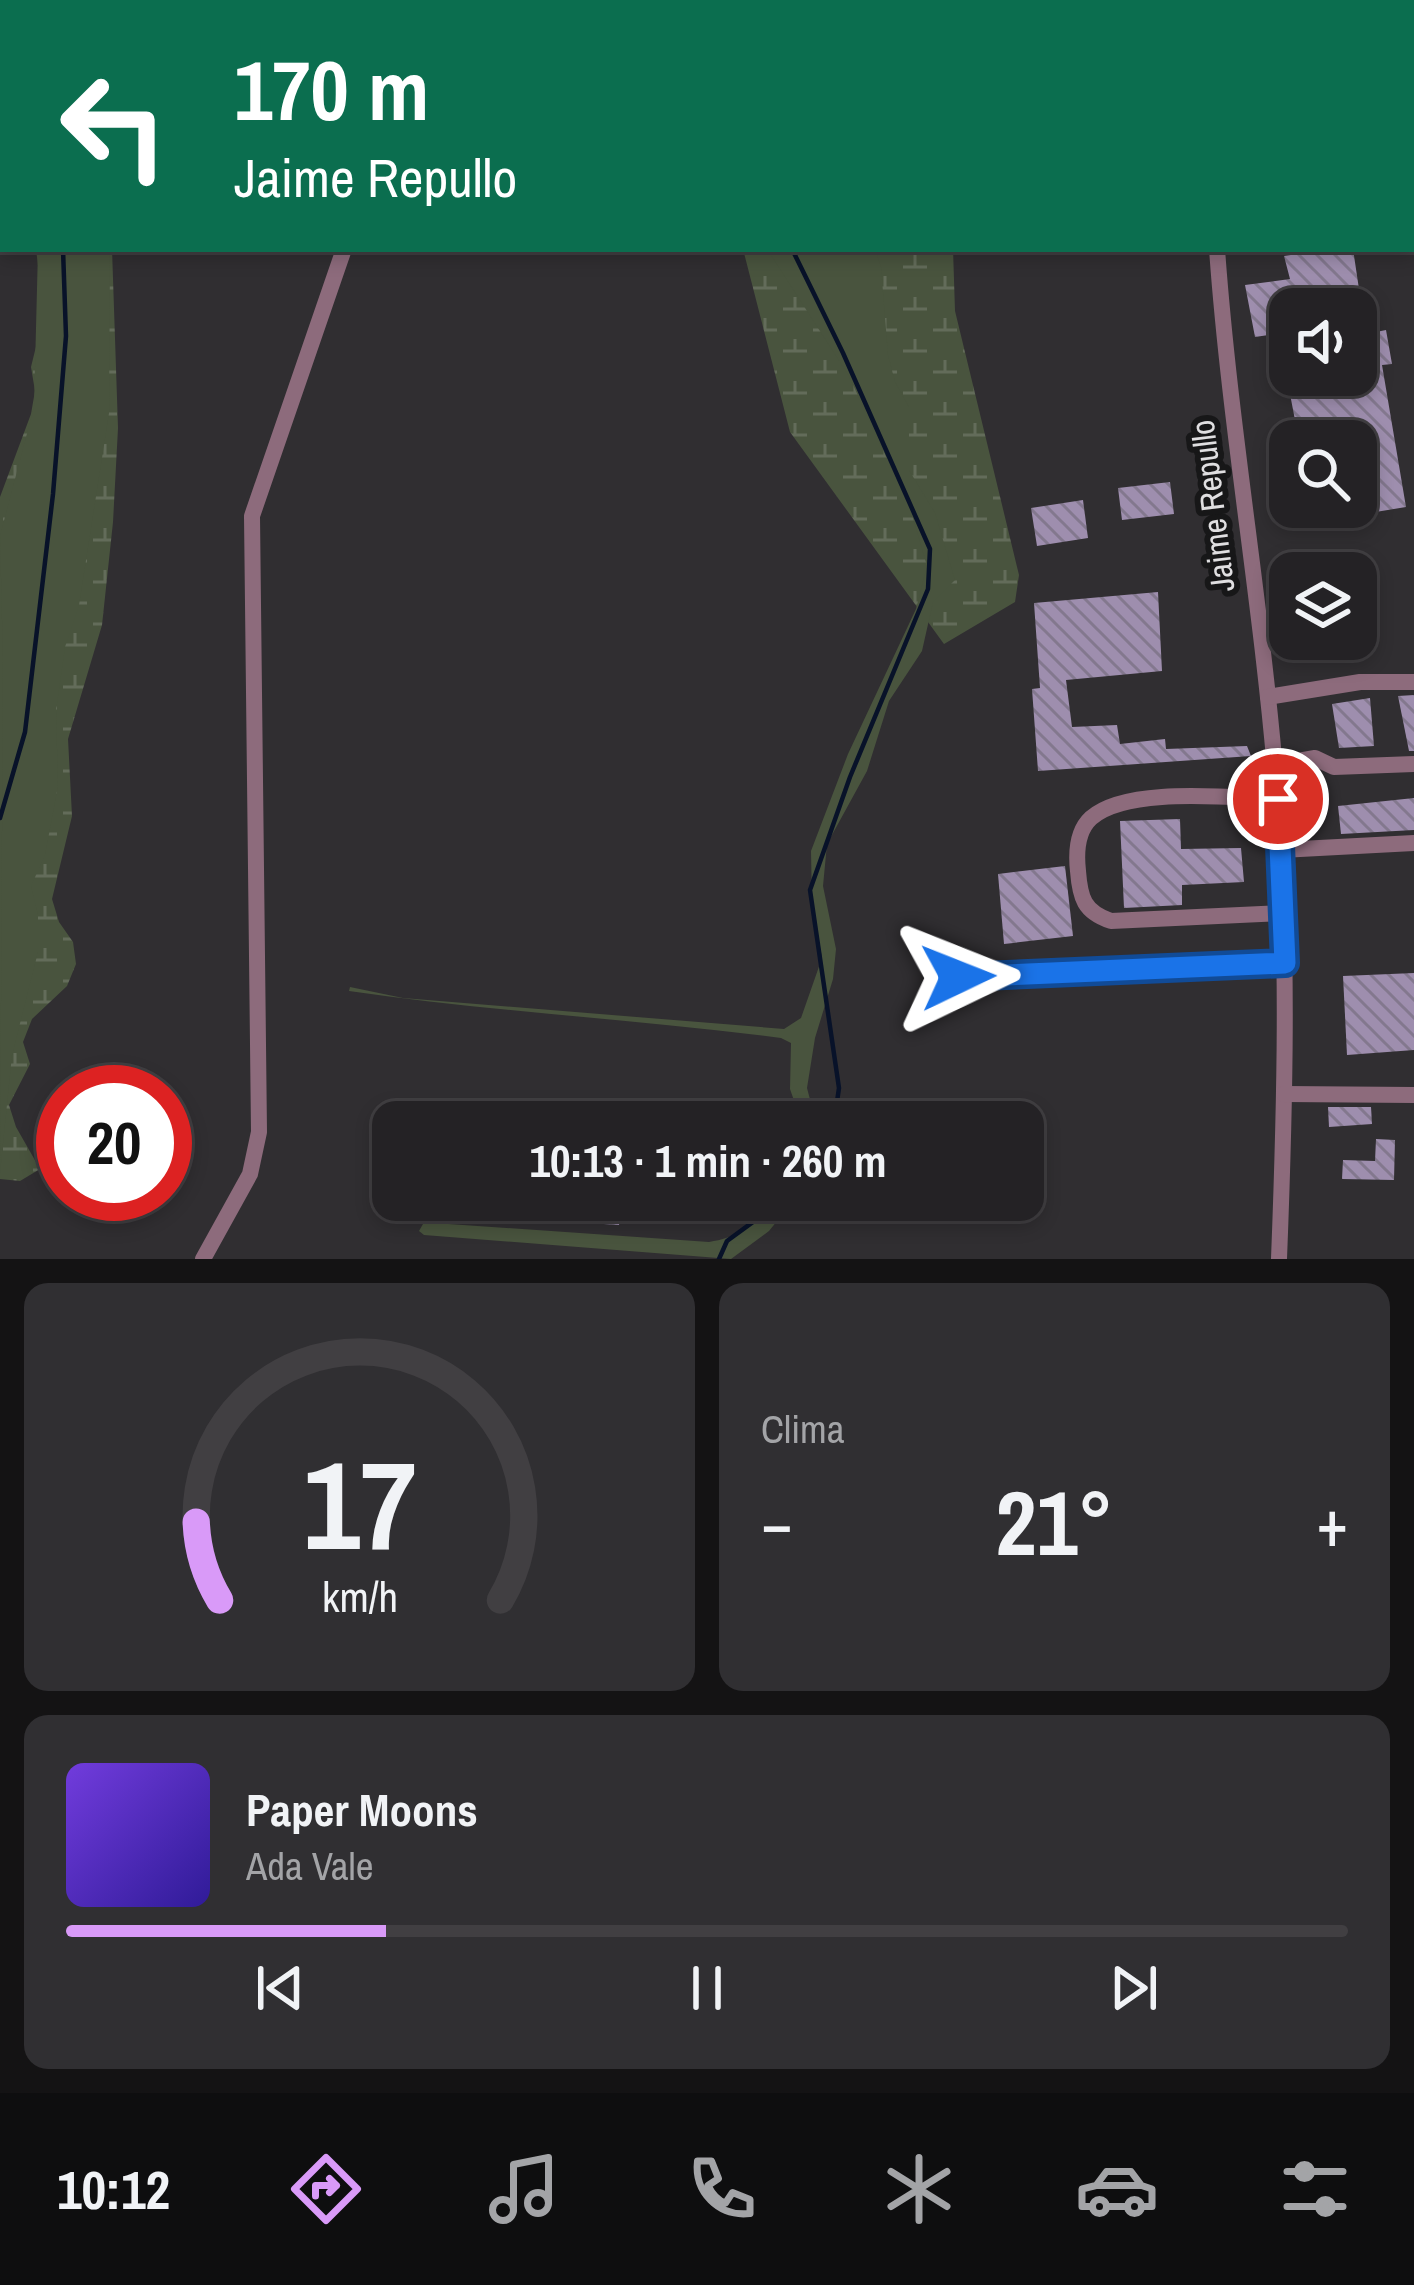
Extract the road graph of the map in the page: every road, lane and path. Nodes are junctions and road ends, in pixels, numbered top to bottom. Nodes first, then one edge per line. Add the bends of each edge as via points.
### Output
1 (343, 252) edge
2 (1217, 252) edge
3 (1414, 682) edge
4 (1268, 697) junction
5 (1414, 764) edge
6 (1275, 765) junction
7 (1278, 799) junction
8 (1414, 843) edge
9 (1281, 850) junction
10 (1284, 914) junction
11 (1285, 963) junction
12 (958, 977) dead end
13 (1284, 1094) junction
14 (1414, 1095) edge
15 (203, 1259) edge
16 (1279, 1259) edge

1 - 15 street via 252,516 259,1132 250,1174
2 - 4 street, Jaime Repullo
3 - 4 street
4 - 6 street, Jaime Repullo
5 - 6 street via 1334,766 1315,758
6 - 7 street, Jaime Repullo
7 - 9 street, Jaime Repullo
7 - 10 street via 1156,798 1108,807 1088,821 1076,855 1084,906 1111,921
8 - 9 street
9 - 10 street, Jaime Repullo
10 - 11 street, Jaime Repullo
11 - 12 street
11 - 13 street, Jaime Repullo
13 - 14 street
13 - 16 street, Jaime Repullo

